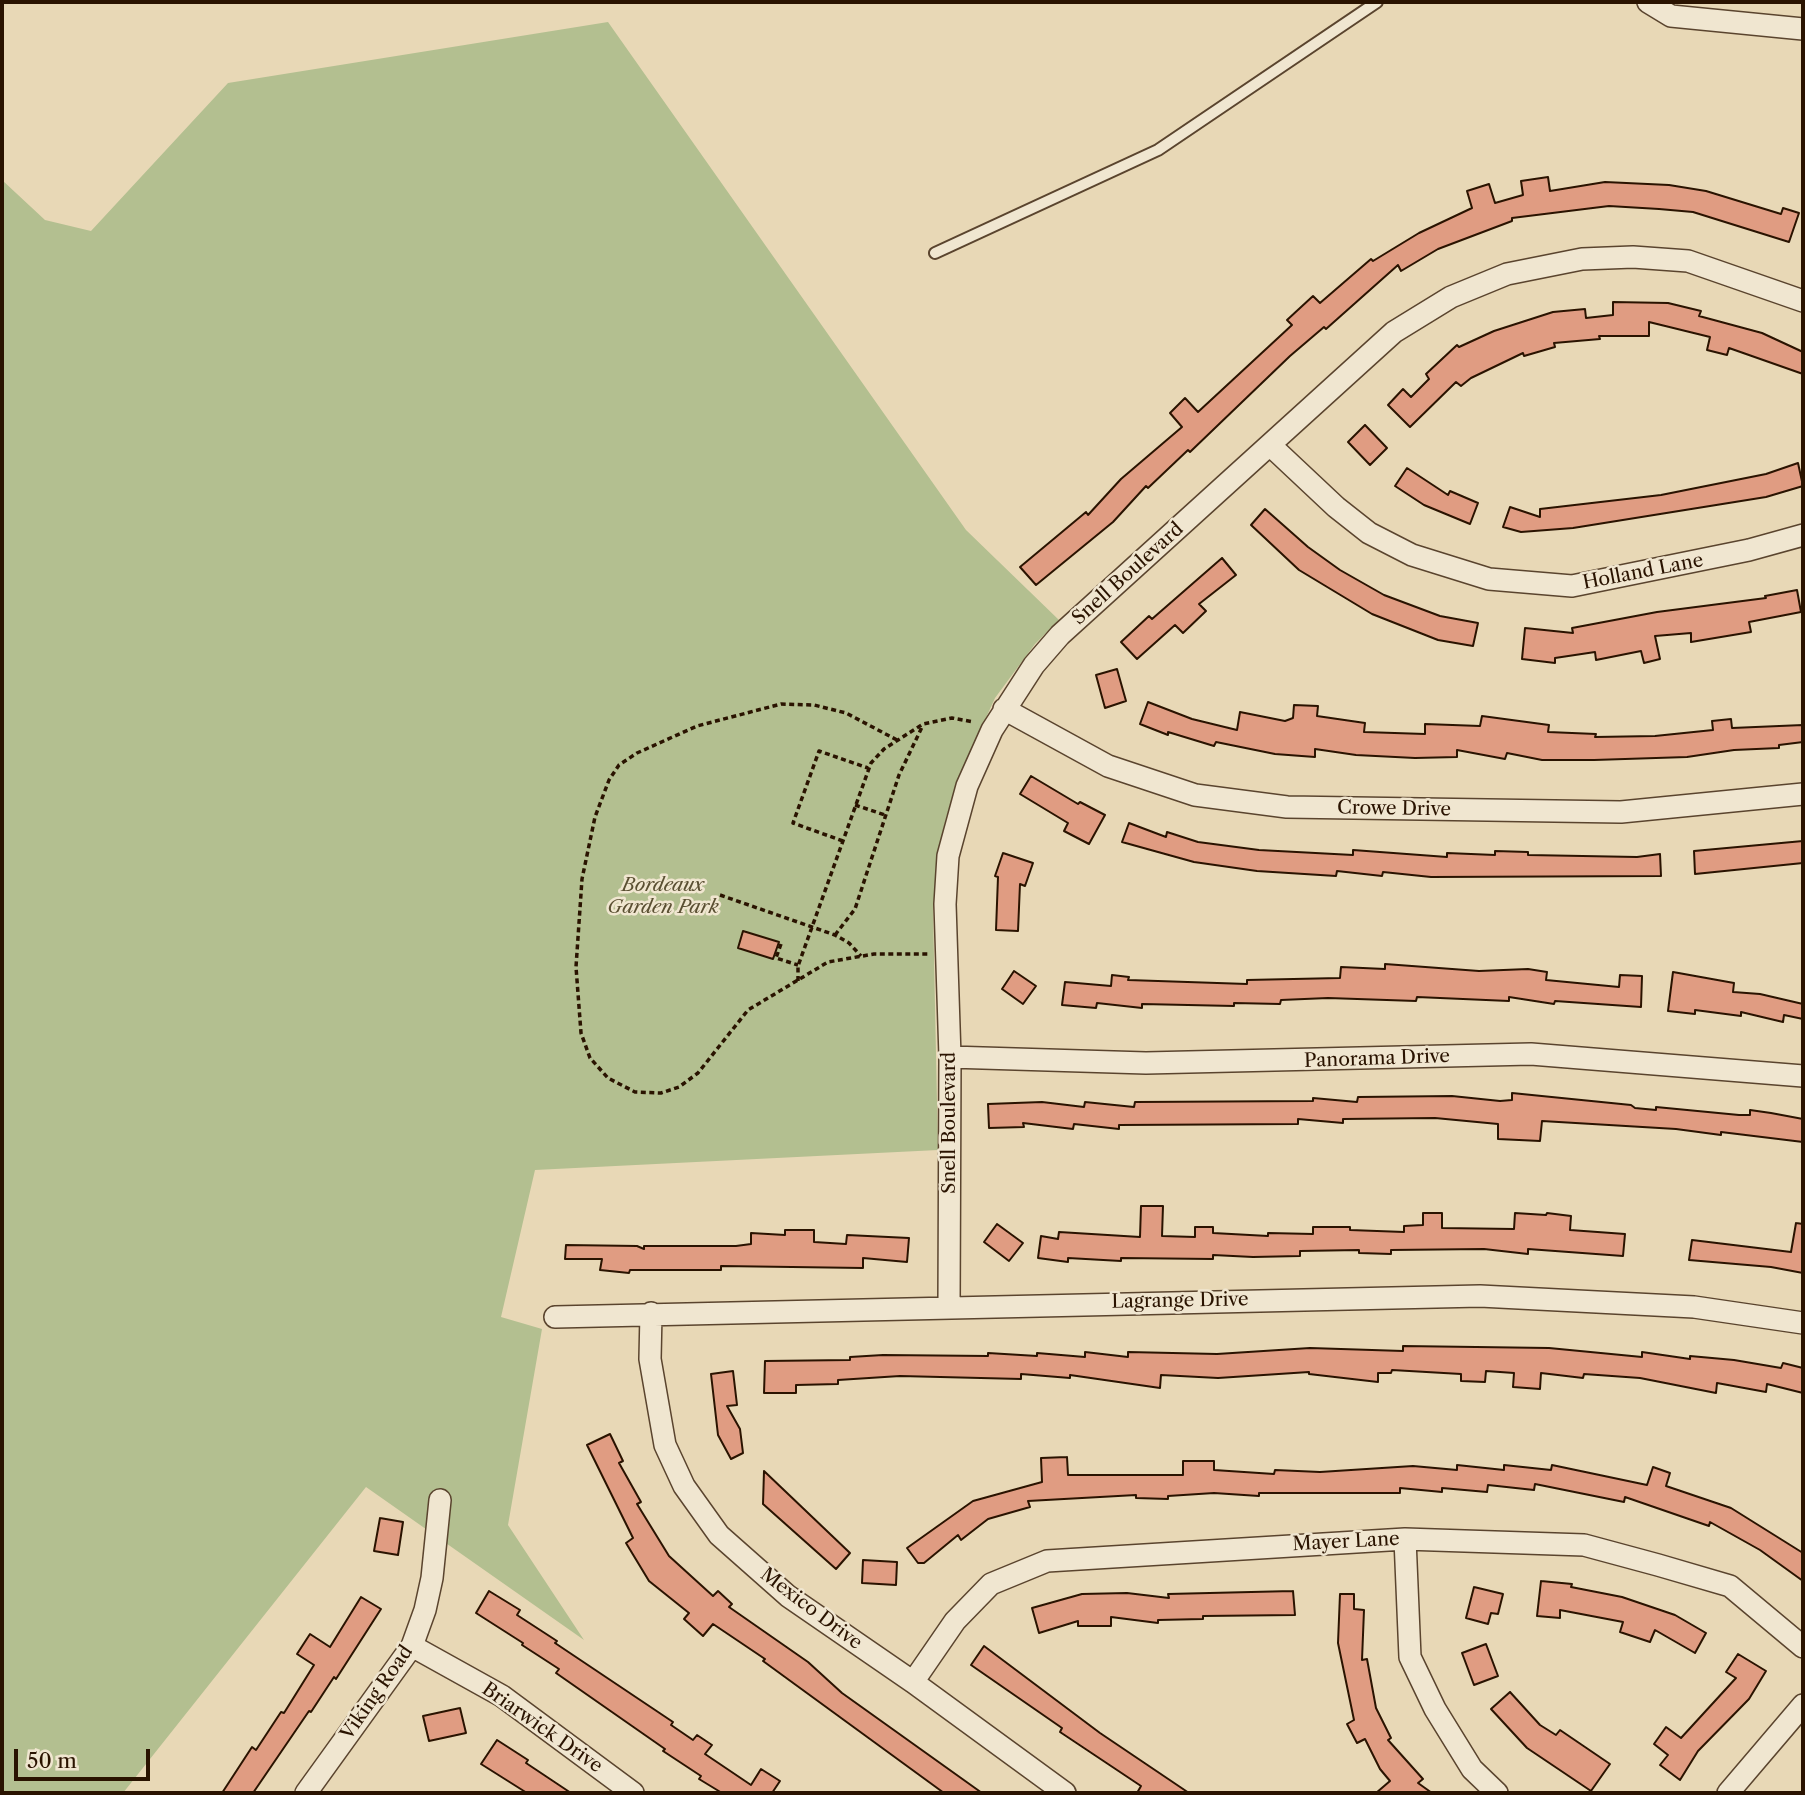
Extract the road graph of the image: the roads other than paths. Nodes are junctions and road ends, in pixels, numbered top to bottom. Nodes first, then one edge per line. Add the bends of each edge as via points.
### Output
1 (1377, 2) edge
2 (1648, 2) edge
3 (1803, 29) edge
4 (935, 253) dead end
5 (1803, 301) edge
6 (1270, 445) junction
7 (1803, 535) edge
8 (1004, 709) junction
9 (1803, 793) edge
10 (950, 1058) junction
11 (1803, 1076) edge
12 (949, 1306) junction
13 (651, 1313) junction
14 (555, 1318) dead end
15 (1803, 1323) edge
16 (440, 1500) dead end
17 (1405, 1539) junction
18 (412, 1646) junction
19 (1803, 1647) edge
20 (913, 1682) junction
21 (1803, 1705) edge
22 (306, 1793) edge
23 (633, 1793) edge
24 (1065, 1793) edge
25 (1497, 1793) edge
26 (1728, 1793) edge

1 - 4 lane via 1158,150
2 - 3 street via 1671,16
5 - 6 street, Snell Boulevard via 1688,261 1582,259 1507,274 1451,297 1394,332
6 - 7 street, Holland Lane via 1369,533 1412,555 1489,579 1572,586
6 - 8 street, Snell Boulevard via 1060,635
8 - 9 street, Crowe Drive via 1108,766 1195,795 1287,807 1621,812
8 - 10 street, Snell Boulevard via 967,786 948,856
10 - 11 street, Panorama Drive via 1146,1063 1531,1054
10 - 12 street, Snell Boulevard
12 - 13 street, Lagrange Drive
12 - 15 street, Lagrange Drive via 1480,1296 1694,1307
13 - 14 street, Lagrange Drive
13 - 20 street, Mexico Drive via 650,1359 658,1419 665,1445 691,1496 719,1535 788,1596
16 - 18 street, Viking Road via 432,1578
17 - 19 street, Mayer Lane via 1584,1545 1658,1565 1730,1586
17 - 20 street, Mayer Lane via 1047,1561 992,1584 955,1621
17 - 25 street via 1410,1657 1434,1709 1472,1769
18 - 22 street, Viking Road
18 - 23 street, Briarwick Drive via 502,1696
20 - 24 street, Mexico Drive
21 - 26 street

